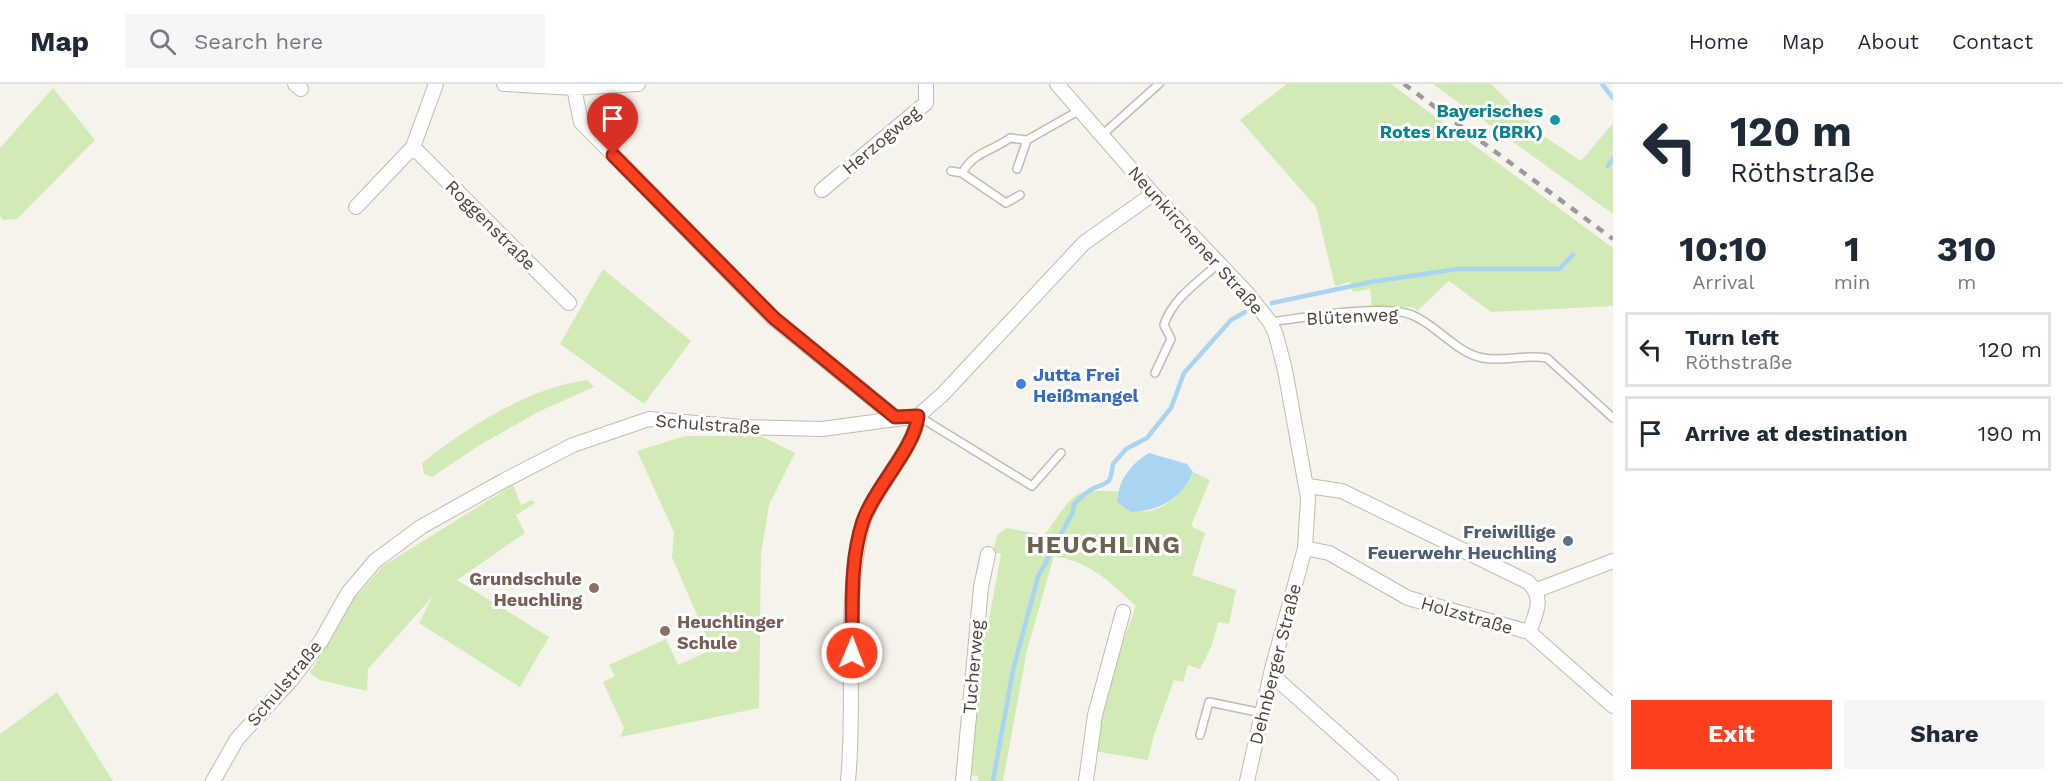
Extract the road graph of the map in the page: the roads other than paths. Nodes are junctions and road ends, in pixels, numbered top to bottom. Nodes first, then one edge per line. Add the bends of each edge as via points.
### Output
1 (436, 84) edge
2 (504, 84) edge
3 (638, 84) edge
4 (926, 84) edge
5 (1058, 84) edge
6 (1159, 84) edge
7 (574, 88) junction
8 (1080, 110) junction
9 (1102, 135) junction
10 (1027, 140) junction
11 (413, 147) junction
12 (1017, 169) dead end
13 (951, 171) dead end
14 (962, 173) junction
15 (822, 190) dead end
16 (1153, 194) junction
17 (1020, 195) dead end
18 (356, 207) dead end
19 (1218, 264) junction
20 (569, 303) dead end
21 (1270, 322) junction
22 (1155, 373) dead end
23 (918, 416) junction
24 (895, 417) junction
25 (1613, 418) edge
26 (1061, 453) dead end
27 (1308, 486) junction
28 (1305, 548) junction
29 (988, 554) dead end
30 (1613, 561) edge
31 (1537, 590) junction
32 (1123, 612) dead end
33 (1529, 632) junction
34 (1271, 674) junction
35 (1613, 706) edge
36 (1262, 712) junction
37 (1200, 735) dead end
38 (213, 781) edge
39 (848, 781) edge
40 (963, 781) edge
41 (1086, 781) edge
42 (1247, 781) edge
43 (1391, 781) edge

1 - 11 street
2 - 7 street
3 - 7 street
4 - 15 street, Herzogweg via 926,103
5 - 8 street, Neunkirchener Straße
6 - 9 lane
7 - 24 street via 581,122 597,139 774,318
8 - 9 street, Neunkirchener Straße
8 - 10 lane
9 - 16 street, Neunkirchener Straße
10 - 12 lane
10 - 14 lane via 1010,138 970,159
11 - 18 street
11 - 20 street, Roggenstraße
13 - 14 lane
14 - 17 lane via 1006,203
16 - 19 street, Neunkirchener Straße
16 - 23 street via 1084,243
19 - 21 street, Neunkirchener Straße
19 - 22 lane via 1181,296 1166,318 1164,326 1171,339
21 - 25 lane, Blütenweg via 1378,312 1407,314 1473,355 1547,358
21 - 27 street, Neunkirchener Straße via 1285,370
23 - 24 street, Schulstraße
23 - 26 lane via 1032,486
23 - 39 street via 916,429 864,520 853,566 852,740
24 - 38 street, Schulstraße via 822,429 649,419 573,444 503,481 421,527 375,561 348,593 321,641 292,679 237,739
27 - 28 street, Neunkirchener Straße
27 - 31 street via 1342,491 1528,582
28 - 33 street, Holzstraße via 1329,553 1408,598
28 - 34 street, Dehnberger Straße
29 - 40 street, Tucherweg via 981,587
30 - 31 street
31 - 33 street via 1539,605
32 - 41 street via 1095,715
33 - 35 street, Holzstraße
34 - 36 street, Dehnberger Straße
34 - 43 street
36 - 37 lane via 1209,702
36 - 42 street, Dehnberger Straße

